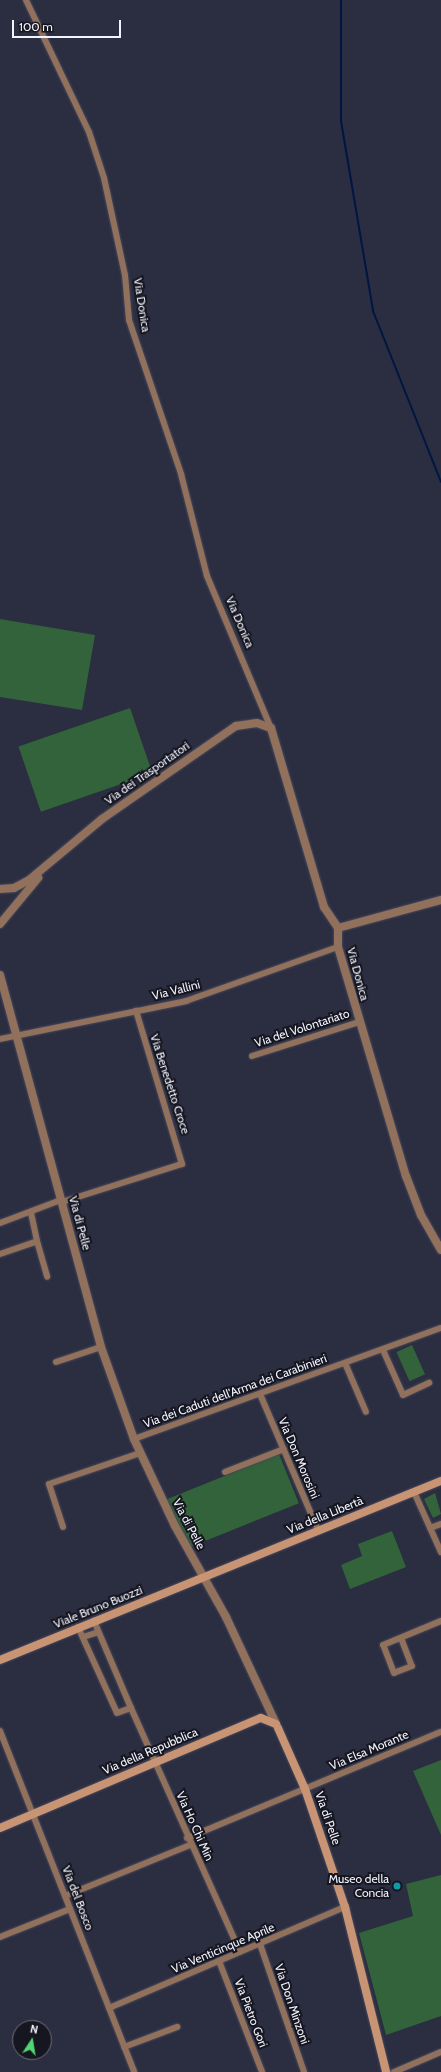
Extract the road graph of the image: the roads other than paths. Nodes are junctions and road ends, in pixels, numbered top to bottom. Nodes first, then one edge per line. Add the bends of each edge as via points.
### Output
1 (26, 0) edge
2 (271, 728) junction
3 (46, 868) junction
4 (0, 889) edge
5 (441, 900) edge
6 (0, 923) edge
7 (338, 928) junction
8 (338, 947) junction
9 (0, 978) edge
10 (136, 1011) junction
11 (359, 1022) junction
12 (14, 1035) junction
13 (0, 1039) edge
14 (252, 1056) dead end
15 (61, 1201) junction
16 (31, 1212) junction
17 (0, 1223) edge
18 (37, 1241) junction
19 (441, 1250) edge
20 (0, 1254) edge
21 (47, 1277) dead end
22 (441, 1328) edge
23 (101, 1347) junction
24 (383, 1350) junction
25 (56, 1362) dead end
26 (345, 1363) junction
27 (429, 1383) dead end
28 (260, 1394) junction
29 (366, 1412) dead end
30 (134, 1439) junction
31 (284, 1449) junction
32 (140, 1453) junction
33 (225, 1472) dead end
34 (441, 1482) edge
35 (414, 1492) junction
36 (441, 1524) edge
37 (63, 1527) dead end
38 (430, 1528) junction
39 (318, 1530) junction
40 (441, 1552) edge
41 (218, 1571) junction
42 (205, 1577) junction
43 (210, 1587) junction
44 (94, 1621) junction
45 (441, 1621) edge
46 (78, 1627) junction
47 (98, 1632) junction
48 (83, 1637) junction
49 (401, 1638) junction
50 (0, 1660) edge
51 (131, 1708) junction
52 (277, 1726) junction
53 (0, 1732) edge
54 (441, 1732) edge
55 (155, 1762) junction
56 (305, 1788) junction
57 (34, 1814) junction
58 (0, 1828) edge
59 (187, 1838) junction
60 (190, 1845) junction
61 (65, 1896) junction
62 (345, 1906) junction
63 (70, 1909) junction
64 (0, 1937) edge
65 (260, 1944) junction
66 (240, 1952) junction
67 (219, 1961) junction
68 (109, 2008) junction
69 (178, 2026) dead end
70 (124, 2047) junction
71 (441, 2052) edge
72 (384, 2071) edge
73 (134, 2072) edge
74 (262, 2072) edge
75 (304, 2072) edge
76 (394, 2072) edge

1 - 2 street, Via Donica via 89,132 104,178 125,275 129,320 181,474 207,576
2 - 3 street, Via dei Trasportatori via 257,723 236,726 102,819
2 - 7 street, Via Donica via 324,906
3 - 4 street, Via dei Trasportatori via 23,884
3 - 6 street, Via dei Trasportatori
5 - 7 street
7 - 8 street, Via Donica
8 - 10 street, Via Vallini via 186,1000
8 - 11 street, Via Donica
9 - 12 street, Via di Pelle
10 - 12 street, Via Vallini
10 - 15 street, Via Benedetto Croce via 182,1164
11 - 14 street, Via del Volontariato
11 - 19 street, Via Donica via 413,1199
12 - 13 street, Via Vallini
12 - 15 street, Via di Pelle
15 - 16 street
15 - 23 street, Via di Pelle
16 - 17 street
16 - 18 street
18 - 20 street
18 - 21 street
22 - 24 street, Via dei Caduti dell'Arma dei Carabinieri
23 - 25 street
23 - 30 street, Via di Pelle
24 - 26 street, Via dei Caduti dell'Arma dei Carabinieri
24 - 27 street via 404,1395
26 - 28 street, Via dei Caduti dell'Arma dei Carabinieri
26 - 29 street, Via dei Caduti dell'Arma dei Carabinieri
28 - 30 street, Via dei Caduti dell'Arma dei Carabinieri
28 - 31 street, Via Don Morosini
30 - 32 street, Via di Pelle
31 - 33 street
31 - 39 street, Via Don Morosini
32 - 37 street via 48,1484
32 - 42 street, Via di Pelle
34 - 35 main road, Via della Libertà
35 - 38 street
35 - 39 main road, Via della Libertà
36 - 38 street
38 - 40 street
39 - 41 main road, Via della Libertà
41 - 42 main road, Via della Libertà
41 - 43 street
42 - 43 street, Via di Pelle
42 - 44 main road, Viale Bruno Buozzi
43 - 52 street, Via di Pelle
44 - 46 main road, Viale Bruno Buozzi
44 - 47 street, Via Ho Chi Min
45 - 49 street
46 - 48 street
46 - 50 main road, Viale Bruno Buozzi
47 - 48 street
47 - 51 street, Via Ho Chi Min
48 - 51 street via 117,1713
49 - 49 street via 412,1666 394,1673 383,1645
51 - 55 street, Via Ho Chi Min
52 - 55 main road, Via della Repubblica via 261,1718
52 - 56 main road, Via di Pelle
53 - 57 street, Via del Bosco
54 - 56 street, Via Elsa Morante
55 - 57 main road, Via della Repubblica
55 - 59 street, Via Ho Chi Min
56 - 59 street, Via Elsa Morante
56 - 62 main road, Via di Pelle
57 - 58 main road, Via della Repubblica
57 - 61 street, Via del Bosco
59 - 60 street, Via Ho Chi Min
60 - 61 street
60 - 66 street, Via Ho Chi Min
61 - 63 street, Via del Bosco
62 - 65 street, Via Venticinque Aprile
62 - 72 main road, Via di Pelle
63 - 64 street
63 - 68 street, Via del Bosco
65 - 66 street, Via Venticinque Aprile
65 - 75 street, Via Don Minzoni
66 - 67 street, Via Venticinque Aprile
67 - 68 street, Via Venticinque Aprile
67 - 74 street, Via Pietro Gori
68 - 70 street, Via del Bosco
69 - 70 street
70 - 73 street, Via del Bosco
71 - 76 street

